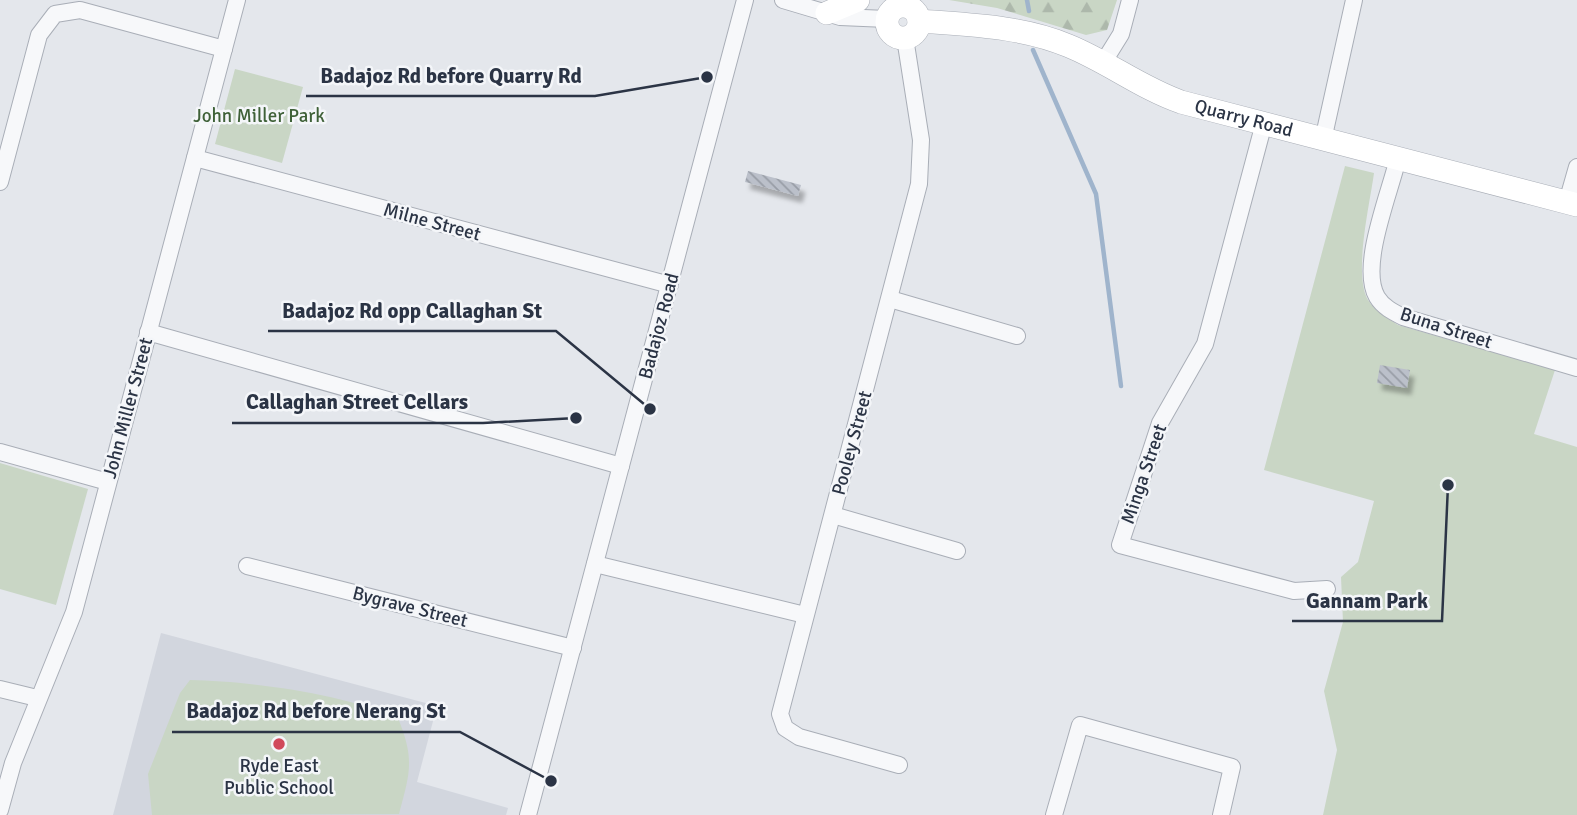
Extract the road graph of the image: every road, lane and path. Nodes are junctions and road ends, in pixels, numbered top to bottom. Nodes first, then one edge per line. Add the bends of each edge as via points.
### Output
1 (237, 0) edge
2 (745, 0) edge
3 (783, 0) edge
4 (858, 0) edge
5 (1130, 0) edge
6 (1354, 0) edge
7 (827, 13) junction
8 (903, 17) edge
9 (224, 49) junction
10 (1103, 63) junction
11 (1264, 123) junction
12 (1323, 140) junction
13 (195, 158) junction
14 (1398, 159) junction
15 (1577, 167) edge
16 (0, 182) edge
17 (1572, 203) edge
18 (670, 285) junction
19 (890, 299) junction
20 (148, 332) junction
21 (1017, 336) dead end
22 (1577, 368) edge
23 (0, 453) edge
24 (621, 466) junction
25 (108, 482) junction
26 (833, 515) junction
27 (957, 551) dead end
28 (595, 564) junction
29 (247, 566) dead end
30 (1327, 589) dead end
31 (805, 615) junction
32 (573, 648) junction
33 (0, 689) edge
34 (37, 698) junction
35 (898, 765) dead end
36 (0, 810) edge
37 (528, 815) edge
38 (1054, 815) edge
39 (1222, 815) edge

1 - 9 street, John Miller Street
2 - 18 street, Badajoz Road
3 - 7 street, Quarry Road
4 - 7 street
5 - 10 street via 1121,34
6 - 12 street
7 - 8 street, Quarry Road via 861,20
8 - 10 street, Quarry Road via 1035,35
8 - 19 street, Pooley Street via 922,160
9 - 13 street, John Miller Street
9 - 16 street via 80,10 55,14 39,35
10 - 11 street, Quarry Road via 1149,91
11 - 12 street, Quarry Road
11 - 30 street, Minga Street via 1205,344 1160,423 1120,545 1294,591
12 - 14 street, Quarry Road
13 - 18 street, Milne Street
13 - 20 street, John Miller Street
14 - 17 street, Quarry Road
14 - 22 street, Buna Street via 1370,268 1372,284 1386,308
15 - 17 street
18 - 24 street, Badajoz Road
19 - 21 street
19 - 26 street, Pooley Street
20 - 24 street
20 - 25 street, John Miller Street
23 - 25 street
24 - 28 street, Badajoz Road
25 - 34 street, John Miller Street via 74,612
26 - 27 street
26 - 31 street, Pooley Street
28 - 31 street
28 - 32 street, Badajoz Road
29 - 32 street, Bygrave Street
31 - 35 street, Pooley Street via 780,714 785,728 799,737
32 - 37 street, Badajoz Road
33 - 34 street
34 - 36 street, John Miller Street
38 - 39 street via 1080,725 1233,767

